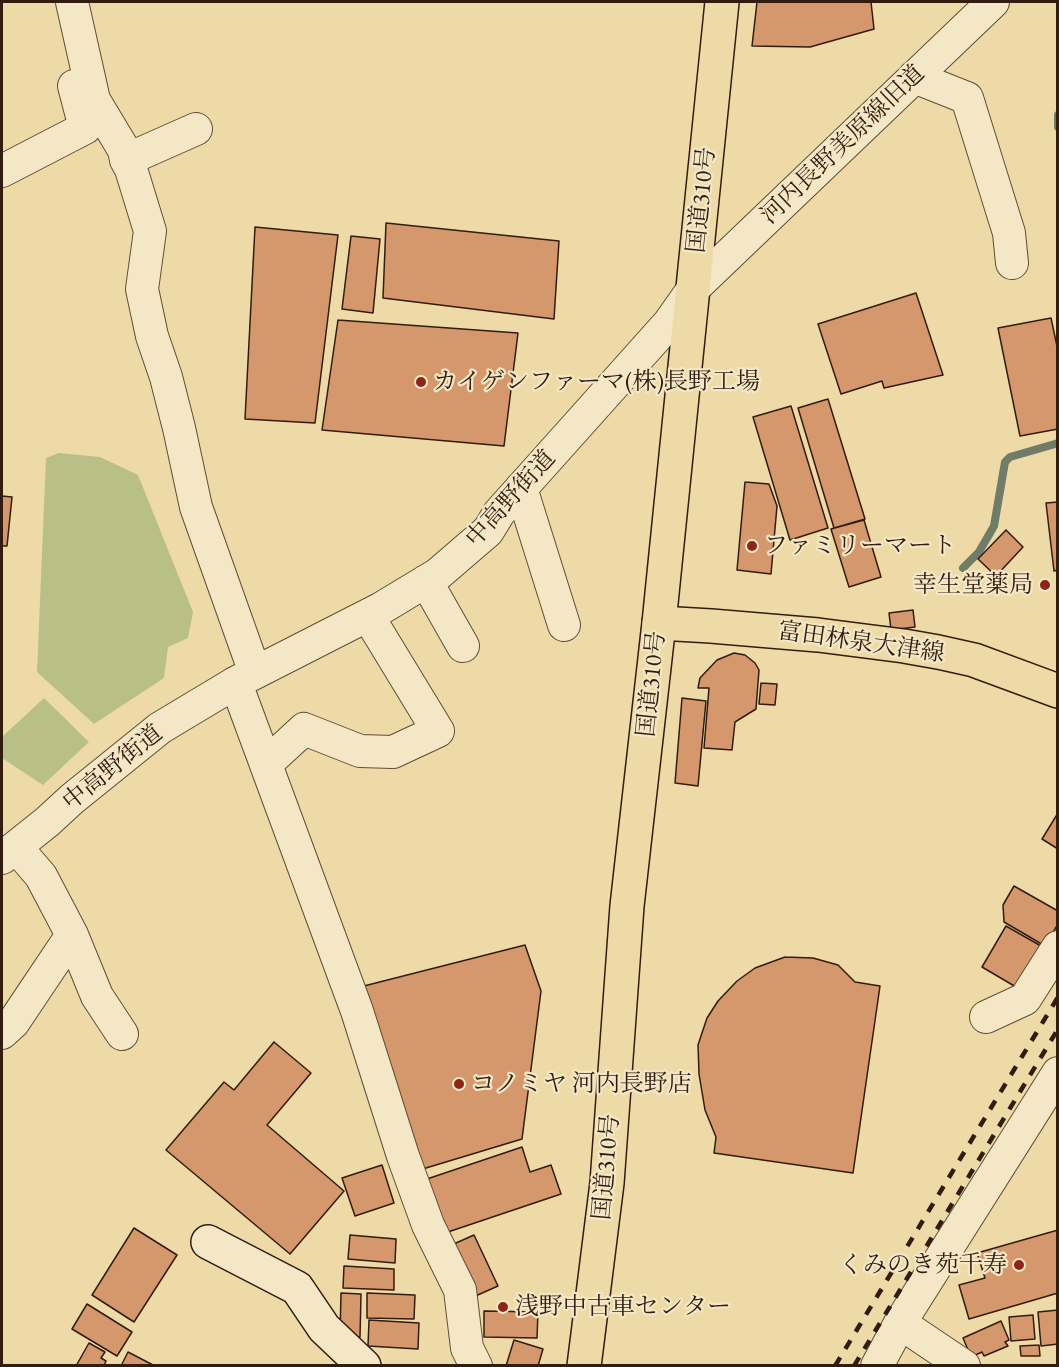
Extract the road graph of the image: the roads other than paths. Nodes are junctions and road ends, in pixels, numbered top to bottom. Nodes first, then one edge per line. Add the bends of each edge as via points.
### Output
1 (53, 2) edge
2 (72, 2) edge
3 (722, 2) edge
4 (993, 2) edge
5 (914, 77) junction
6 (196, 129) dead end
7 (126, 160) junction
8 (2, 171) edge
9 (1012, 263) dead end
10 (693, 289) junction
11 (521, 488) junction
12 (426, 581) junction
13 (368, 616) junction
14 (659, 623) junction
15 (564, 625) dead end
16 (463, 646) dead end
17 (245, 678) junction
18 (1058, 691) edge
19 (266, 764) junction
20 (9, 852) edge
21 (72, 935) junction
22 (1058, 947) edge
23 (986, 1017) dead end
24 (2, 1033) edge
25 (122, 1034) dead end
26 (1058, 1073) edge
27 (208, 1242) dead end
28 (900, 1323) junction
29 (364, 1365) edge
30 (476, 1365) edge
31 (584, 1365) edge
32 (877, 1365) edge
33 (964, 1365) edge

1 - 8 street via 85,128
2 - 7 street via 94,100
3 - 10 main road, 国道310号
4 - 5 street, 河内長野美原線旧道
5 - 9 street via 967,98 1010,233
5 - 10 street, 河内長野美原線旧道
6 - 7 street
7 - 17 street via 150,231 142,289 152,336
10 - 11 street, 中高野街道 via 669,323
10 - 14 main road, 国道310号
11 - 12 street, 中高野街道 via 488,531
11 - 15 street
12 - 13 street, 中高野街道
12 - 16 street
13 - 17 street, 中高野街道
13 - 19 street via 438,731 393,752 360,751 304,729
14 - 18 main road, 富田林泉大津線 via 818,635 915,648 974,660
14 - 31 main road, 国道310号 via 627,906 607,1183
17 - 19 street
17 - 20 street, 中高野街道 via 160,728
19 - 30 street via 357,1011 428,1225 460,1290 467,1348
20 - 21 street via 41,876
21 - 24 street via 13,1023
21 - 25 street via 97,996
22 - 23 street via 1025,999
26 - 28 street
27 - 29 street via 297,1288 324,1328
28 - 32 street
28 - 33 street

